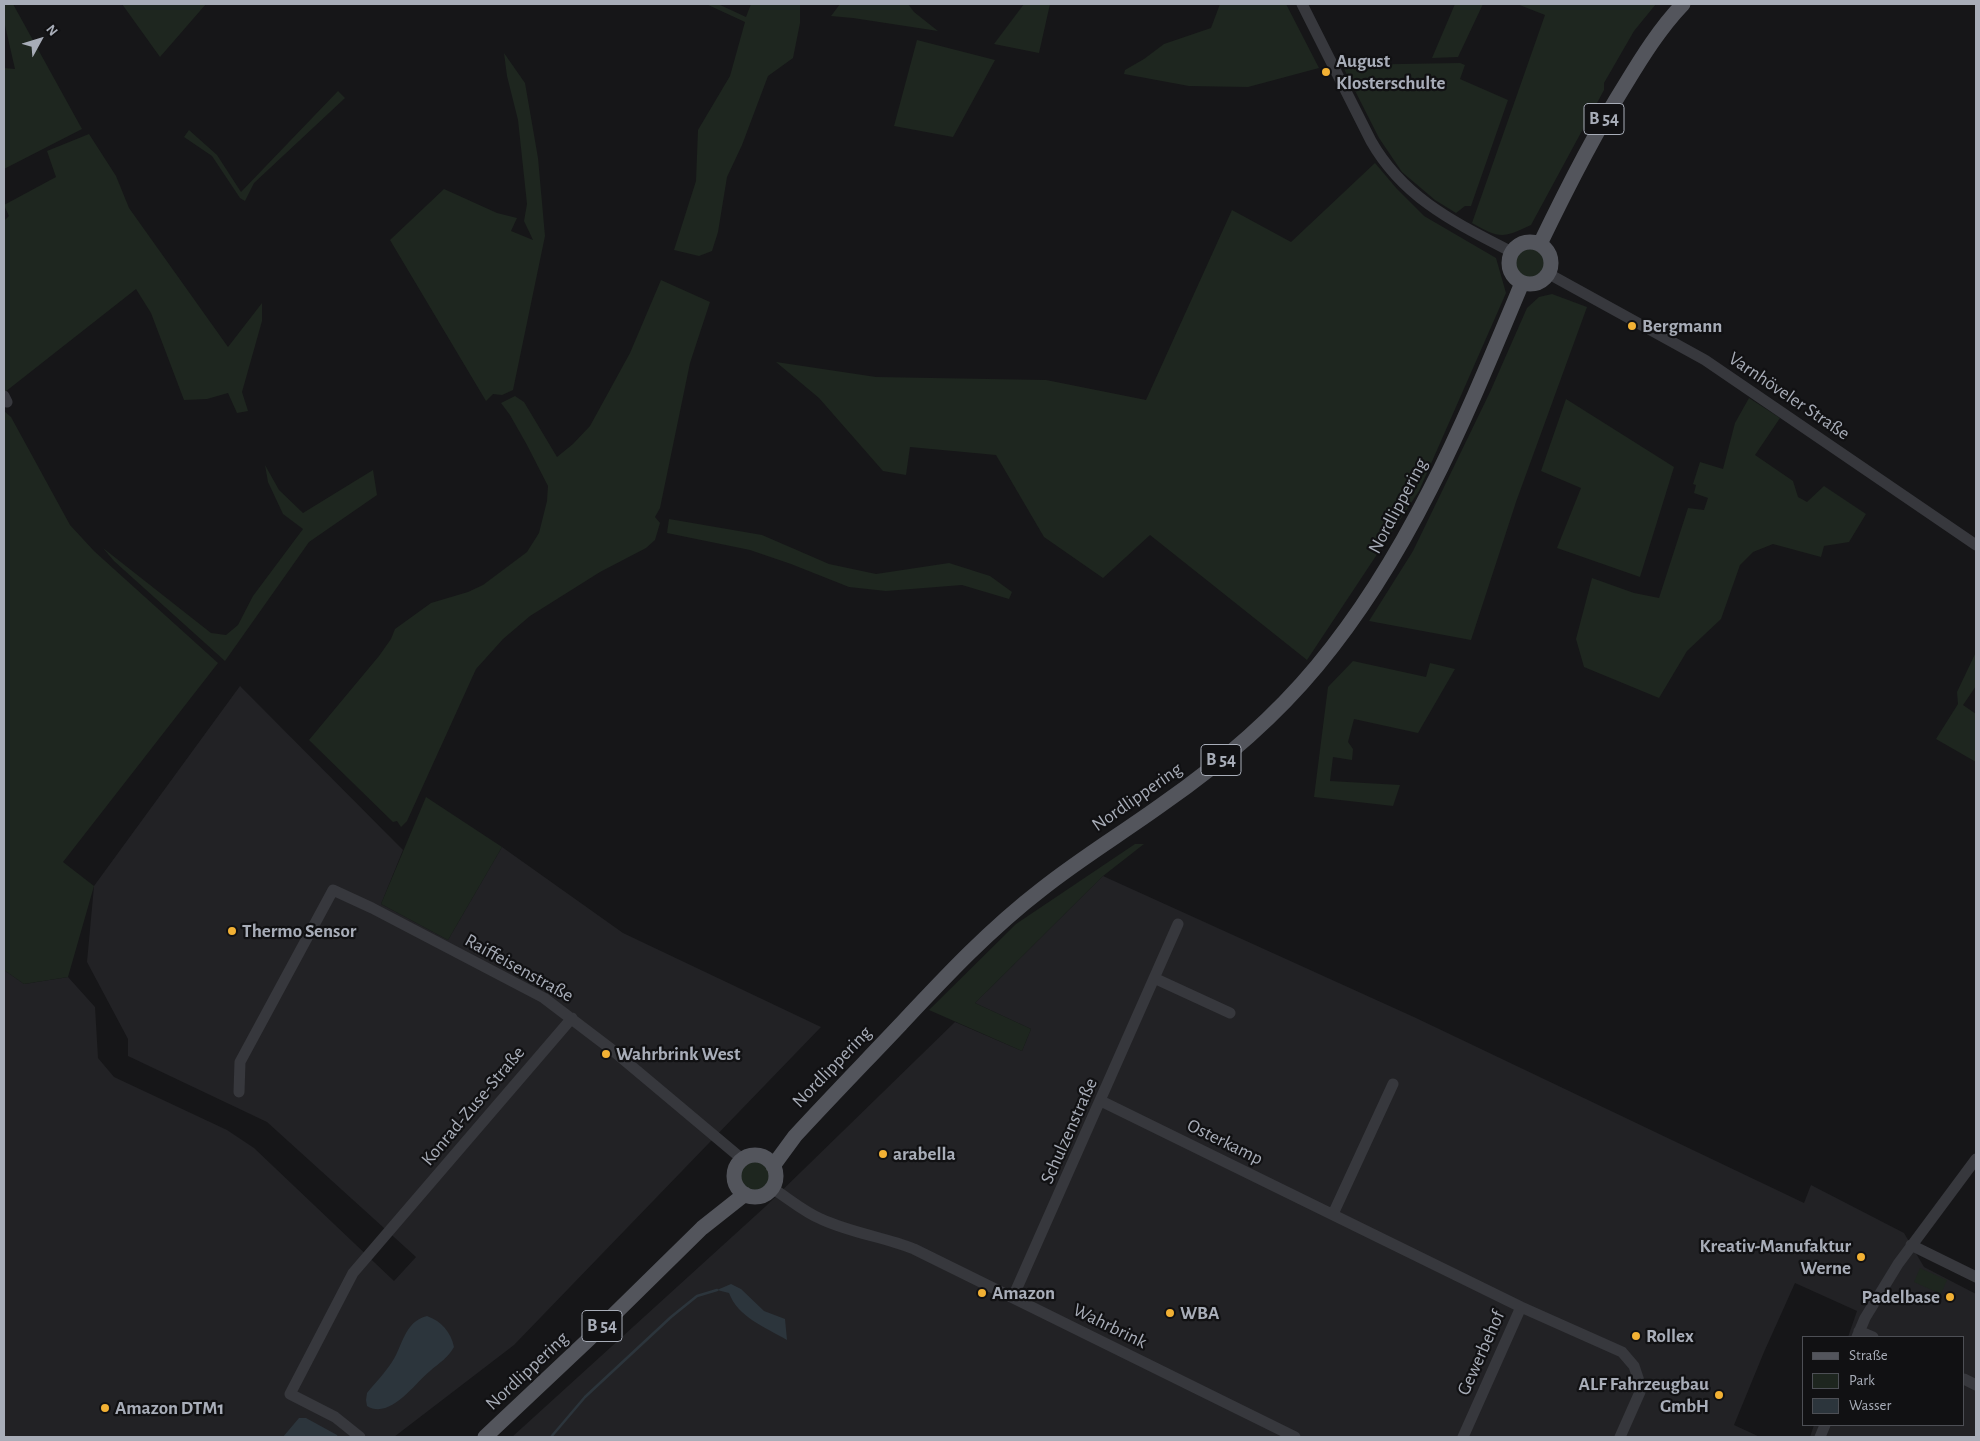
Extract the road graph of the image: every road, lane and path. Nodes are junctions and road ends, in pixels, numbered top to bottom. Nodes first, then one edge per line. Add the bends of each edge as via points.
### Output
1 (1302, 4) edge
2 (1683, 4) edge
3 (1540, 244) junction
4 (1512, 252) junction
5 (1549, 274) junction
6 (1522, 283) junction
7 (1976, 545) edge
8 (1178, 924) dead end
9 (1154, 978) junction
10 (1230, 1013) dead end
11 (572, 1018) junction
12 (1393, 1084) dead end
13 (239, 1092) dead end
14 (1101, 1101) junction
15 (742, 1159) junction
16 (1976, 1159) edge
17 (768, 1161) junction
18 (772, 1188) junction
19 (740, 1190) junction
20 (1333, 1214) junction
21 (1911, 1245) junction
22 (1976, 1276) edge
23 (1013, 1298) junction
24 (1521, 1307) junction
25 (1858, 1334) edge
26 (360, 1437) edge
27 (485, 1437) edge
28 (1295, 1437) edge
29 (1463, 1437) edge
30 (1620, 1437) edge

1 - 4 street via 1380,158 1396,177 1434,210
2 - 3 main road, B 54 via 1638,64 1606,116
3 - 4 main road via 1524,243
3 - 5 main road via 1550,254
4 - 6 main road via 1511,272
5 - 6 main road via 1538,284
5 - 7 street, Varnhöveler Straße via 1705,360
6 - 17 main road, Nordlippering / B 54 via 1430,492 1377,586 1316,668 1282,706 1217,764 1055,879 993,930
8 - 9 street, Schulzenstraße
9 - 10 street
9 - 14 street, Schulzenstraße
11 - 13 street, Raiffeisenstraße via 537,995 333,890 240,1062
11 - 15 street, Raiffeisenstraße
11 - 26 street, Konrad-Zuse-Straße via 353,1273 290,1394 335,1417
12 - 20 street
14 - 20 street, Osterkamp
14 - 23 street, Schulzenstraße
15 - 17 main road via 754,1155
15 - 19 main road via 734,1170
16 - 21 street
17 - 18 main road via 776,1179
18 - 19 main road via 761,1196
18 - 23 street, Wahrbrink via 820,1219 906,1246
19 - 27 main road, Nordlippering / B 54
20 - 24 street, Osterkamp
21 - 22 street
21 - 25 street
23 - 28 street, Wahrbrink
24 - 29 street, Gewerbehof
24 - 30 street, Gewerbehof via 1612,1346 1628,1357 1638,1375 1640,1392

